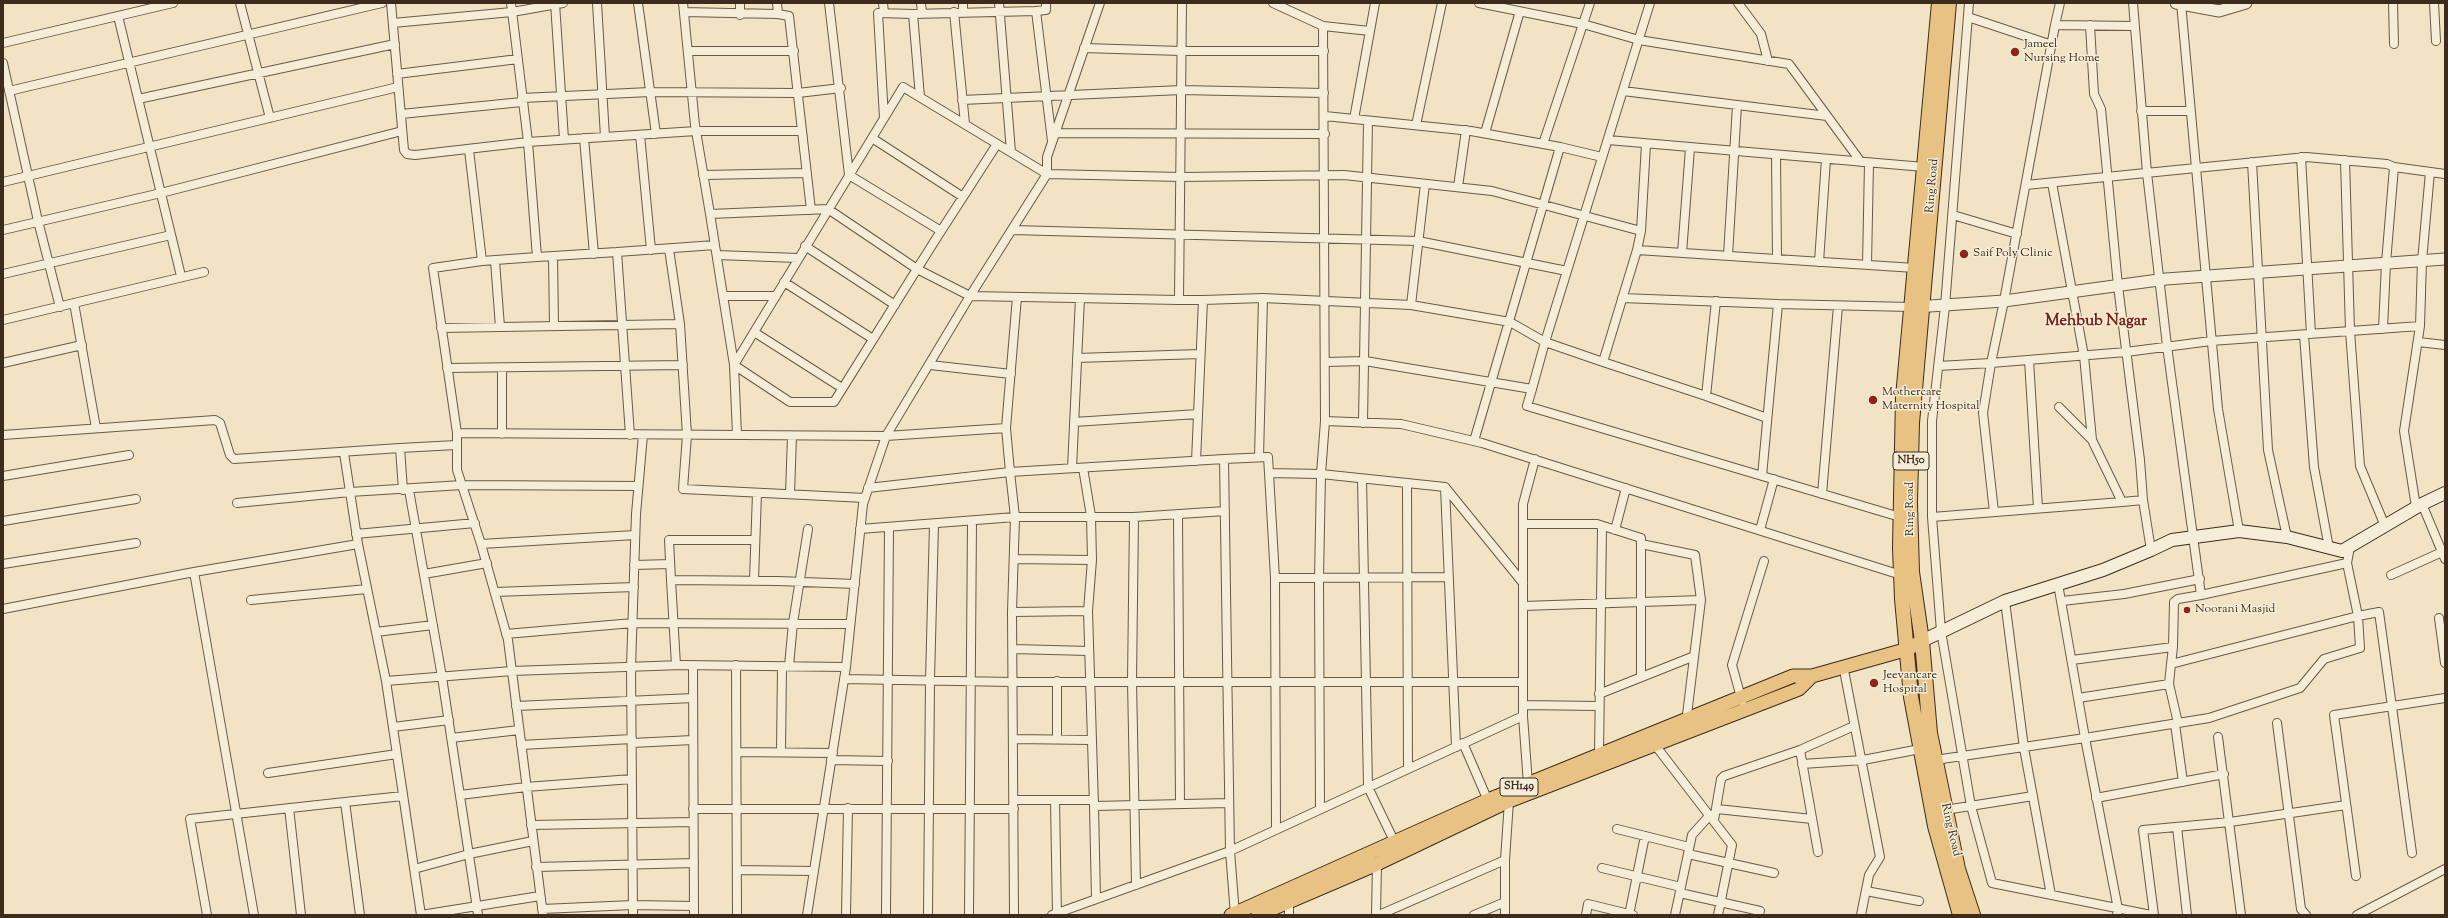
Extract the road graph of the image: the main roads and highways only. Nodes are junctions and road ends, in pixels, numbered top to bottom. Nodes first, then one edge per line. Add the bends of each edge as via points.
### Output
1 (1939, 3) edge
2 (1949, 3) edge
3 (1917, 307) junction
4 (2445, 493) edge
5 (1922, 641) junction
6 (1908, 649) junction
7 (1743, 705) junction
8 (1490, 804) junction
9 (1398, 848) junction
10 (1289, 908) edge
11 (1234, 914) edge
12 (1258, 915) edge
13 (1960, 915) edge
14 (1973, 915) edge

1 - 3 highway, Ring Road / NH50 via 1915,268
2 - 3 highway, Ring Road / NH50
3 - 5 highway, Ring Road / NH50 via 1910,502 1912,572
3 - 6 highway, Ring Road / NH50 via 1903,397 1901,575
4 - 5 main road via 2342,551 2287,537 2239,531 2172,540 2152,550 2005,601
5 - 6 main road, SH149
5 - 14 highway, Ring Road / NH50 via 1934,760 1958,869
6 - 7 main road, SH149 via 1843,665 1812,676 1799,689
6 - 13 highway, Ring Road / NH50 via 1911,697 1935,826
7 - 8 main road, SH149 via 1684,734 1509,801
7 - 8 main road, SH149 via 1686,719 1528,784
8 - 9 main road, SH149
9 - 10 main road, SH149 via 1377,864
9 - 11 main road, SH149
10 - 12 main road, SH149

